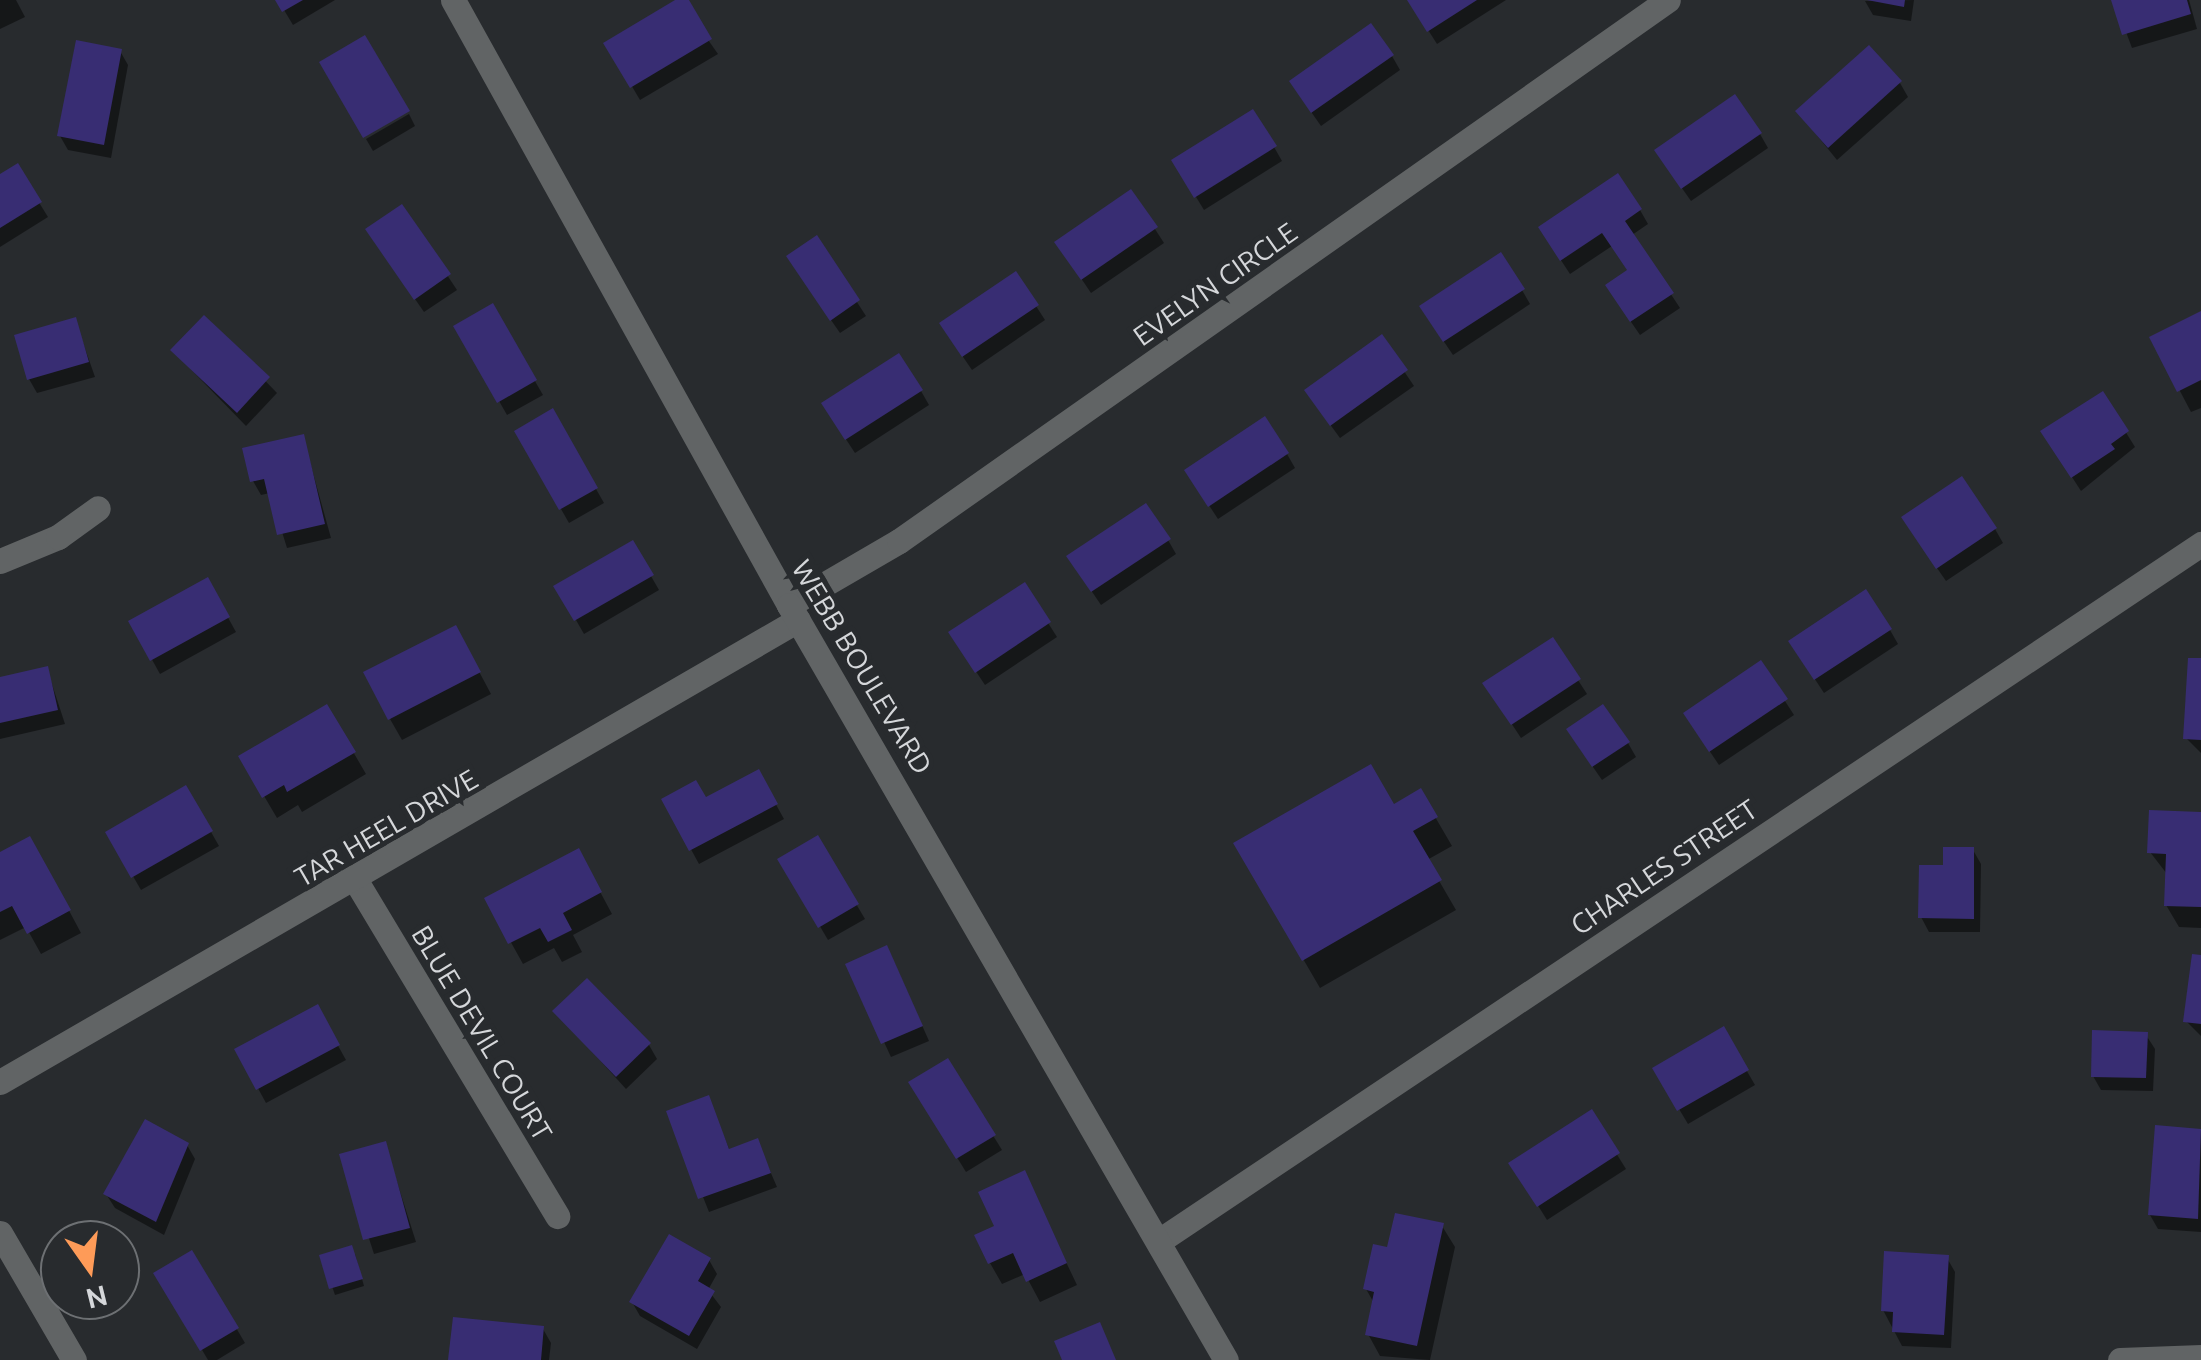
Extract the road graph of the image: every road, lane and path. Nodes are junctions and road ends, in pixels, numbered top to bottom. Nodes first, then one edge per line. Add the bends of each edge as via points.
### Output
1 (453, 0) edge
2 (1668, 0) edge
3 (98, 508) dead end
4 (2201, 544) edge
5 (0, 560) edge
6 (793, 613) junction
7 (356, 881) junction
8 (0, 1082) edge
9 (557, 1216) dead end
10 (0, 1232) edge
11 (1160, 1240) junction
12 (2201, 1357) edge
13 (74, 1360) edge
14 (1226, 1360) edge
15 (2120, 1360) edge

1 - 6 street, WEBB BOULEVARD
2 - 6 street, EVELYN CIRCLE
3 - 5 street via 58,537
4 - 11 street, CHARLES STREET
6 - 7 street, TAR HEEL DRIVE
6 - 11 street, WEBB BOULEVARD
7 - 8 street, TAR HEEL DRIVE
7 - 9 street, BLUE DEVIL COURT
10 - 13 street
11 - 14 street, WEBB BOULEVARD
12 - 15 street

